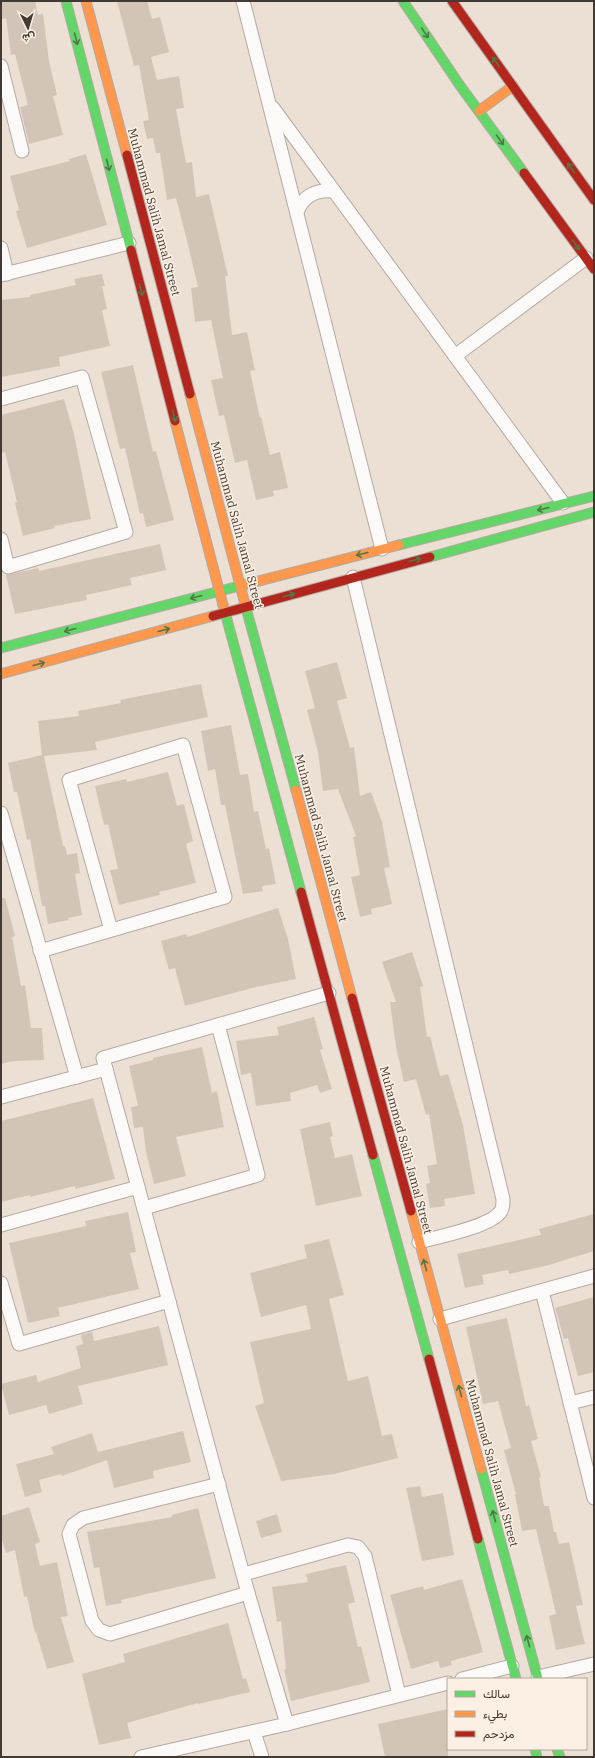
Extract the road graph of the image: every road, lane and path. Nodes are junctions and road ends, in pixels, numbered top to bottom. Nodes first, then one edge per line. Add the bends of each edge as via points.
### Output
1 (66, 1) edge
2 (86, 1) edge
3 (243, 1) edge
4 (403, 1) edge
5 (452, 1) edge
6 (1, 66) edge
7 (513, 86) junction
8 (269, 103) junction
9 (479, 111) junction
10 (7, 112) edge
11 (22, 151) dead end
12 (334, 191) junction
13 (594, 200) edge
14 (297, 212) junction
15 (129, 243) junction
16 (1, 248) edge
17 (590, 264) edge
18 (4, 274) edge
19 (455, 356) junction
20 (1, 399) edge
21 (594, 496) edge
22 (563, 504) junction
23 (594, 512) edge
24 (1, 539) edge
25 (382, 549) junction
26 (353, 577) junction
27 (240, 585) junction
28 (219, 591) junction
29 (246, 607) junction
30 (225, 613) junction
31 (1, 648) edge
32 (1, 674) edge
33 (1, 813) edge
34 (4, 837) edge
35 (111, 930) junction
36 (40, 951) junction
37 (329, 993) junction
38 (218, 1025) junction
39 (106, 1069) junction
40 (77, 1077) junction
41 (1, 1098) edge
42 (138, 1187) junction
43 (144, 1208) junction
44 (1, 1225) edge
45 (419, 1242) junction
46 (594, 1276) edge
47 (1, 1282) edge
48 (542, 1291) junction
49 (169, 1301) junction
50 (440, 1318) junction
51 (594, 1397) edge
52 (570, 1403) junction
53 (219, 1484) junction
54 (594, 1498) edge
55 (244, 1574) junction
56 (248, 1593) junction
57 (594, 1664) edge
58 (512, 1666) junction
59 (466, 1678) edge
60 (516, 1678) edge
61 (538, 1678) edge
62 (447, 1683) edge
63 (399, 1695) junction
64 (286, 1724) junction
65 (254, 1732) junction
66 (142, 1757) edge
67 (262, 1757) edge

1 -> 15 street
2 - 27 street, Muhammad Salih Jamal Street
3 - 8 street
4 -> 9 street
7 -> 5 street
6 - 10 street
7 - 9 street
13 -> 7 street
8 - 12 street
8 - 14 street
9 -> 17 street
10 - 11 street
12 - 14 street via 314,193 303,200
12 - 19 street
14 - 25 street
15 - 18 street
15 -> 28 street
16 - 18 street
17 - 19 street
19 - 22 street
20 - 24 street via 82,377 126,532 8,567
21 - 22 street
22 -> 25 street
26 -> 23 street
25 -> 27 street
29 -> 26 street
26 - 45 street via 503,1199 502,1210 496,1217 483,1224
27 - 28 street
27 - 29 street, Muhammad Salih Jamal Street
28 - 30 street
28 -> 31 street
29 - 30 street
29 - 45 street, Muhammad Salih Jamal Street
32 -> 30 street
30 - 37 street
33 - 34 street
34 - 36 street
35 - 35 street via 69,780 183,745 225,897
35 - 36 street
36 - 40 street
37 - 38 street
37 - 58 street
38 - 39 street via 103,1058
38 - 43 street via 258,1175
39 - 40 street
39 - 42 street
40 - 41 street
42 - 43 street
42 - 44 street
43 - 49 street
50 -> 45 street, Muhammad Salih Jamal Street
46 - 48 street
47 - 49 street via 18,1344
48 - 50 street
48 - 52 street
49 - 53 street
61 -> 50 street, Muhammad Salih Jamal Street
51 - 52 street
52 - 54 street
53 - 55 street
53 - 56 street via 83,1518 73,1525 69,1534 92,1621 98,1630 110,1634
55 - 56 street
55 - 63 street via 348,1544 358,1547 365,1556
56 - 64 street
57 - 61 street
58 - 59 street
58 - 60 street
62 - 63 street
63 - 64 street
64 - 65 street
65 - 66 street
65 - 67 street

